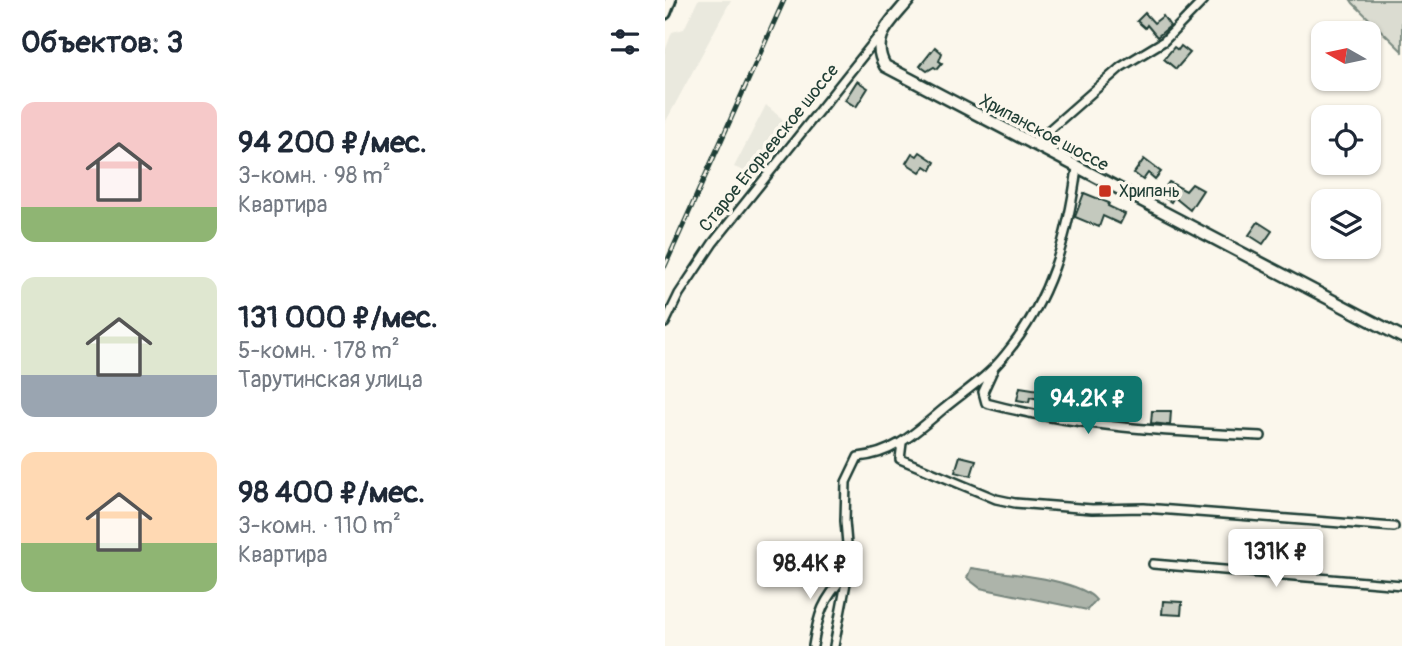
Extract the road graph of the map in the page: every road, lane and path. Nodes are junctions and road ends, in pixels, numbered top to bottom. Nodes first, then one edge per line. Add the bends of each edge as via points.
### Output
1 (670, 0) edge
2 (909, 0) edge
3 (1204, 0) edge
4 (665, 13) edge
5 (878, 37) junction
6 (1032, 145) junction
7 (1077, 168) junction
8 (665, 323) edge
9 (1402, 337) edge
10 (996, 364) junction
11 (1261, 436) dead end
12 (902, 443) junction
13 (1394, 527) dead end
14 (1153, 564) dead end
15 (846, 575) junction
16 (1402, 585) edge
17 (813, 646) edge
18 (834, 646) edge

1 - 4 main road
2 - 5 main road, Старое Егорьевское шоссе
3 - 6 street via 1164,41 1121,67
5 - 6 main road, Хрипанское шоссе via 878,54 885,66
5 - 8 street, Старое Егорьевское шоссе via 713,243
6 - 7 main road, Хрипанское шоссе
7 - 9 main road, Хрипанское шоссе
7 - 10 street via 1071,213 1049,287
10 - 11 street via 983,392 986,403 1122,426
10 - 12 street
12 - 13 street via 900,459 1015,503
12 - 15 street via 877,455 858,457 846,482
14 - 16 street
15 - 17 street via 827,596
15 - 18 street

